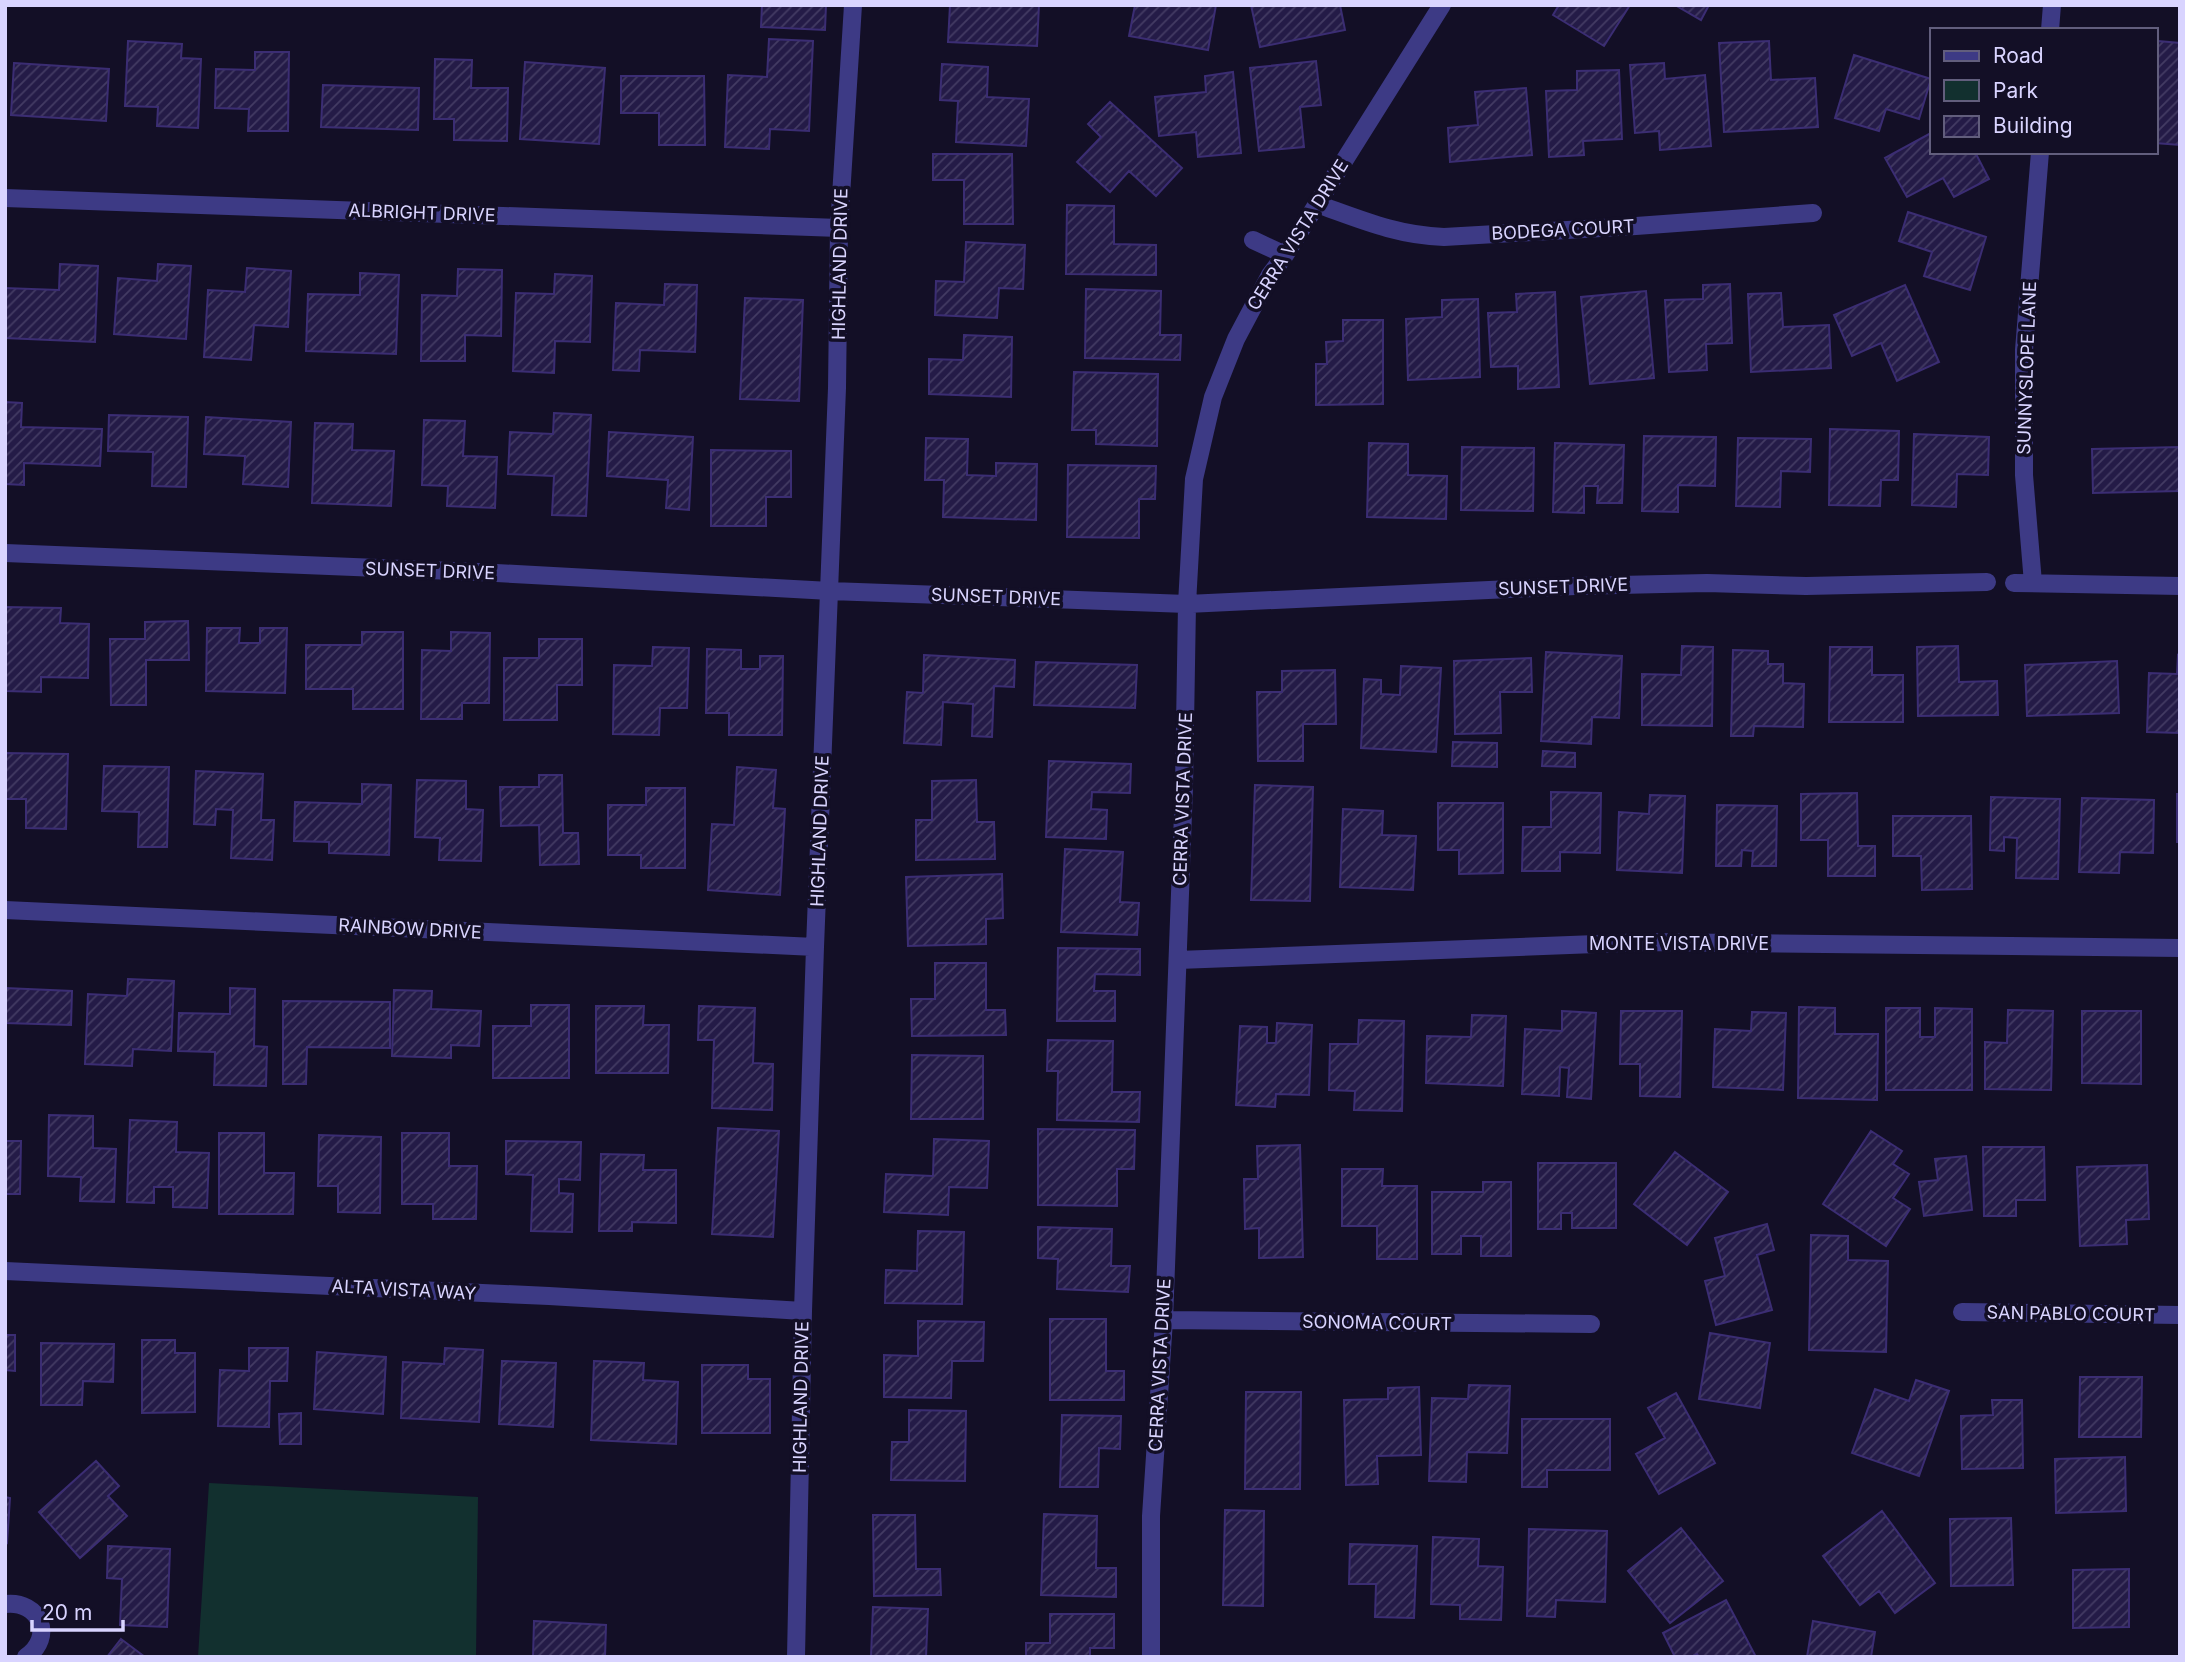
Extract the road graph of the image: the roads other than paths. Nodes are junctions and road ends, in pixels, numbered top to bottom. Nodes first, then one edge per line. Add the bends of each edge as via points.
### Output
1 (853, 5) edge
2 (1442, 5) edge
3 (2052, 5) edge
4 (2050, 28) edge
5 (2040, 154) edge
6 (5, 198) edge
7 (1317, 204) junction
8 (1813, 213) dead end
9 (839, 228) junction
10 (1252, 240) dead end
11 (1285, 255) junction
12 (5, 554) edge
13 (1987, 582) dead end
14 (2014, 583) dead end
15 (2033, 583) junction
16 (2180, 586) edge
17 (830, 591) junction
18 (1187, 604) junction
19 (5, 910) edge
20 (815, 947) junction
21 (2180, 948) edge
22 (1178, 960) junction
23 (5, 1271) edge
24 (803, 1311) junction
25 (1962, 1312) dead end
26 (2180, 1315) edge
27 (1164, 1320) junction
28 (1591, 1324) dead end
29 (5, 1604) edge
30 (26, 1657) edge
31 (796, 1657) edge
32 (1151, 1657) edge

1 - 9 street, HIGHLAND DRIVE
2 - 7 street, CERRA VISTA DRIVE
3 - 4 street
5 - 15 street, SUNNYSLOPE LANE via 2024,350 2024,475
6 - 9 street, ALBRIGHT DRIVE
7 - 8 street, BODEGA COURT via 1391,230 1444,237
7 - 11 street, CERRA VISTA DRIVE
9 - 17 street, HIGHLAND DRIVE
10 - 11 street
11 - 18 street, CERRA VISTA DRIVE via 1236,339 1213,397 1194,479
12 - 17 street, SUNSET DRIVE
13 - 18 street, SUNSET DRIVE via 1575,586
14 - 15 street
15 - 16 street
17 - 18 street, SUNSET DRIVE
17 - 20 street, HIGHLAND DRIVE
18 - 22 street, CERRA VISTA DRIVE
19 - 20 street, RAINBOW DRIVE
20 - 24 street, HIGHLAND DRIVE
21 - 22 street, MONTE VISTA DRIVE via 1648,942
22 - 27 street, CERRA VISTA DRIVE
23 - 24 street, ALTA VISTA WAY
24 - 31 street, HIGHLAND DRIVE
25 - 26 street, SAN PABLO COURT
27 - 28 street, SONOMA COURT
27 - 32 street, CERRA VISTA DRIVE via 1151,1516
29 - 30 street via 33,1610 41,1623 41,1639

